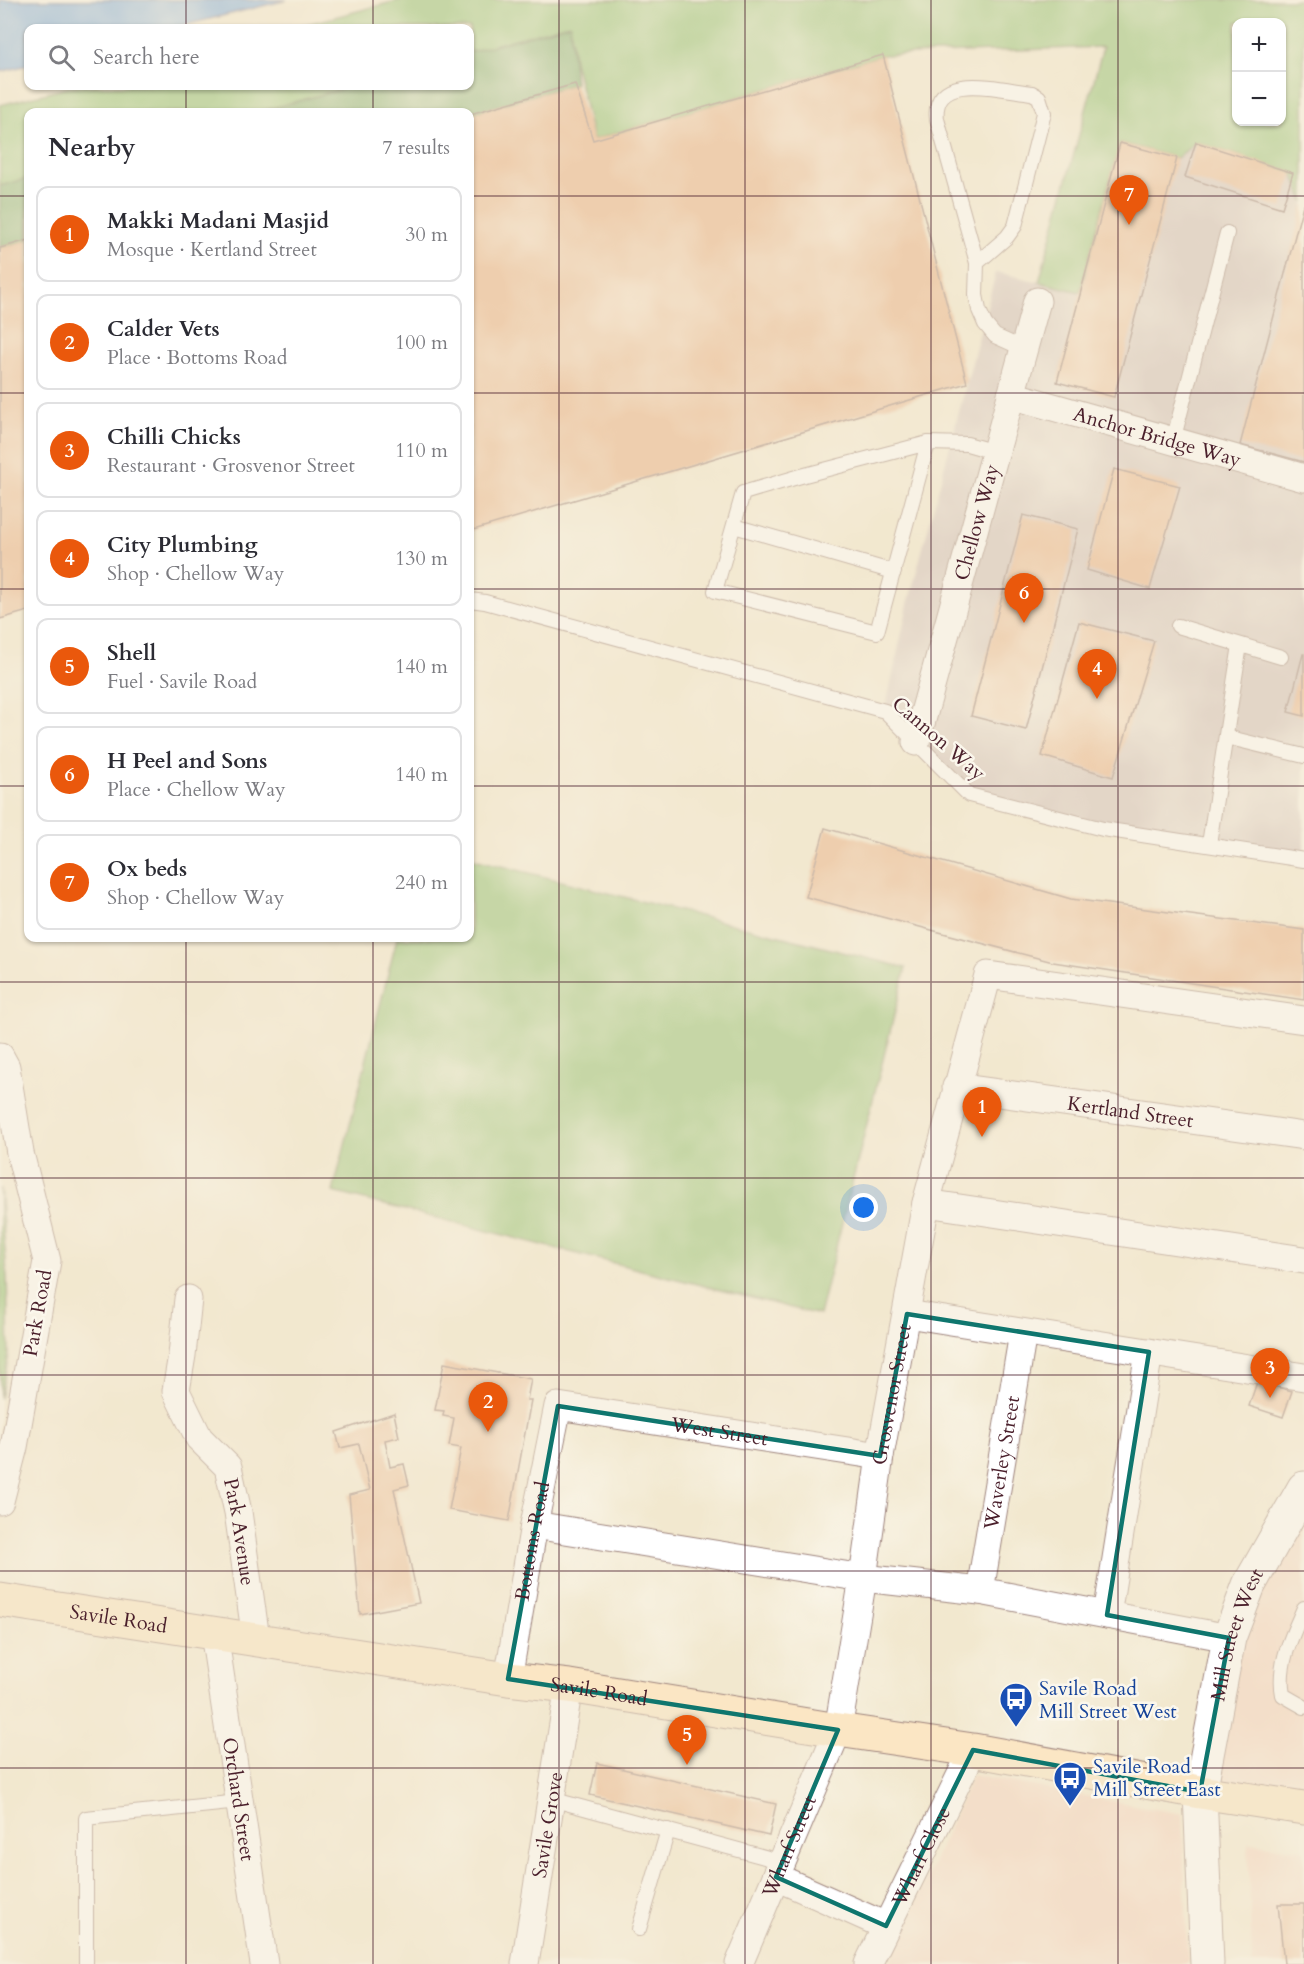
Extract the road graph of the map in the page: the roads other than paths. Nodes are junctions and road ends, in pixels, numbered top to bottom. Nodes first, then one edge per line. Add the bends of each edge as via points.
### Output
1 (1227, 233) dead end
2 (977, 263) junction
3 (1037, 301) dead end
4 (1024, 348) junction
5 (1011, 395) junction
6 (1173, 441) junction
7 (928, 444) junction
8 (995, 452) junction
9 (1304, 478) edge
10 (734, 526) junction
11 (894, 572) junction
12 (474, 601) edge
13 (1178, 627) dead end
14 (1240, 645) junction
15 (1281, 657) dead end
16 (1226, 737) junction
17 (916, 742) junction
18 (1304, 756) edge
19 (1209, 844) junction
20 (1304, 860) edge
21 (1304, 1020) edge
22 (0, 1056) edge
23 (956, 1087) junction
24 (1304, 1136) edge
25 (926, 1203) junction
26 (1304, 1260) edge
27 (188, 1299) dead end
28 (907, 1314) junction
29 (1023, 1332) junction
30 (1149, 1352) junction
31 (1304, 1377) edge
32 (558, 1406) joint
33 (880, 1456) junction
34 (1304, 1488) edge
35 (0, 1501) edge
36 (534, 1525) junction
37 (863, 1578) junction
38 (980, 1591) junction
39 (0, 1600) edge
40 (1304, 1608) edge
41 (1107, 1615) junction
42 (214, 1633) junction
43 (1230, 1638) junction
44 (256, 1639) junction
45 (508, 1679) junction
46 (569, 1686) junction
47 (1304, 1707) edge
48 (838, 1730) junction
49 (973, 1750) junction
50 (1200, 1792) junction
51 (551, 1799) junction
52 (239, 1802) junction
53 (1304, 1808) edge
54 (668, 1830) junction
55 (779, 1869) junction
56 (886, 1926) junction
57 (639, 1929) dead end
58 (86, 1964) edge
59 (264, 1964) edge
60 (525, 1964) edge
61 (739, 1964) edge
62 (868, 1964) edge
63 (1207, 1964) edge

1 - 6 lane
2 - 2 lane via 936,107 945,92 966,85 1032,93 1039,97 1044,113 1015,226
2 - 4 lane via 976,295 985,324 995,336
3 - 4 street, Chellow Way
4 - 5 street, Chellow Way
5 - 6 street, Anchor Bridge Way
5 - 8 street, Chellow Way
6 - 9 street, Anchor Bridge Way
7 - 8 lane via 968,444
7 - 10 lane via 743,493
7 - 11 lane
8 - 17 street, Chellow Way
10 - 11 lane
10 - 11 lane via 715,591 877,632
12 - 17 lane, Cannon Way via 885,711
13 - 14 lane
14 - 15 lane
14 - 16 lane
16 - 18 lane
16 - 19 lane
17 - 19 lane, Cannon Way via 969,795 1102,829
19 - 20 lane, Cannon Way
21 - 23 street via 988,975
22 - 35 street, Park Road via 6,1067 20,1153 46,1261 14,1448
23 - 24 street, Kertland Street
23 - 25 street
25 - 26 street
25 - 28 street
27 - 44 street, Park Avenue via 176,1391 199,1438 228,1467
28 - 29 street, Grosvenor Street
28 - 33 street, Grosvenor Street
29 - 30 street, Grosvenor Street
29 - 38 street, Waverley Street
30 - 31 street, Grosvenor Street
30 - 41 street
32 - 33 street, West Street
32 - 36 street, Bottoms Road
33 - 37 street, Grosvenor Street
34 - 43 street, Mill Street West via 1249,1585
36 - 37 street
36 - 45 street, Bottoms Road
37 - 38 street
37 - 48 street, Grosvenor Street
38 - 41 street
39 - 42 main road, Savile Road
40 - 47 lane via 1286,1651 1280,1680 1283,1695
41 - 43 street
42 - 44 main road, Savile Road
42 - 52 street, Orchard Street
43 - 50 street, Mill Street West
44 - 45 main road, Savile Road
45 - 46 main road, Savile Road
46 - 48 main road, Savile Road
46 - 51 street, Savile Grove
48 - 49 main road, Savile Road
48 - 55 street, Wharf Street
49 - 50 main road, Savile Road
49 - 56 street, Wharf Close
50 - 53 main road, Savile Road
50 - 63 street, Mill Street West
51 - 54 lane
51 - 60 street, Savile Grove
52 - 58 lane via 86,1818
52 - 59 street, Orchard Street
54 - 55 lane
54 - 57 lane
55 - 56 street
55 - 61 street, Wharf Street
56 - 62 street, Wharf Close

